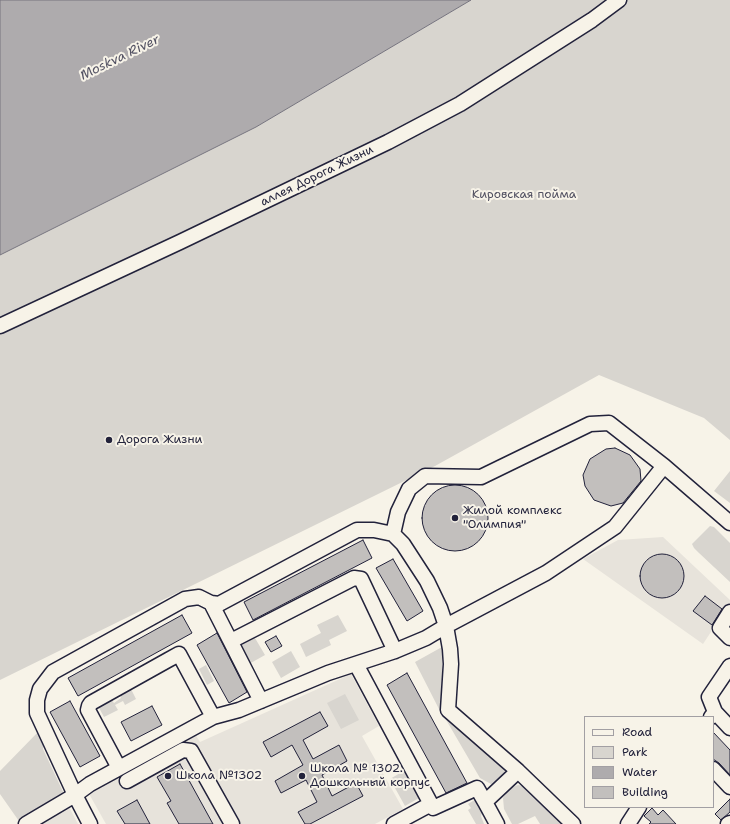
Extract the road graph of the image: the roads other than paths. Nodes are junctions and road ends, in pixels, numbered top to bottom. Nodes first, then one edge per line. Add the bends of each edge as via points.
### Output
1 (619, 0) edge
2 (0, 326) edge
3 (664, 466) junction
4 (730, 523) edge
5 (393, 534) junction
6 (211, 603) junction
7 (730, 612) edge
8 (446, 626) junction
9 (730, 638) edge
10 (231, 641) junction
11 (396, 651) junction
12 (356, 664) junction
13 (730, 666) edge
14 (261, 700) junction
15 (713, 715) edge
16 (213, 717) junction
17 (730, 728) edge
18 (119, 768) junction
19 (714, 770) edge
20 (518, 771) junction
21 (127, 781) dead end
22 (730, 787) edge
23 (75, 795) junction
24 (485, 802) junction
25 (431, 804) junction
26 (638, 808) edge
27 (413, 820) edge
28 (26, 824) edge
29 (90, 824) edge
30 (232, 824) edge
31 (394, 824) edge
32 (497, 824) edge
33 (573, 824) edge
34 (628, 824) edge

1 - 2 street, аллея Дорога Жизни via 460,104 188,238
3 - 4 street
3 - 5 street via 609,423 590,424 481,477 425,476 410,489 398,512
3 - 8 street via 615,527 546,573
5 - 6 street via 357,530 219,604
5 - 8 street via 403,544 427,580
6 - 10 street
6 - 23 street via 200,597 185,599 53,672 46,680 40,689 37,713
7 - 9 street via 720,628
8 - 11 street via 436,634
8 - 20 street via 451,664 448,710
10 - 11 street via 354,578 361,579
10 - 14 street
11 - 12 street
12 - 14 street via 328,672
12 - 25 street
13 - 15 street via 709,697
14 - 16 street via 239,710
15 - 17 street
16 - 18 street
16 - 18 street via 179,654 89,706 88,710
18 - 23 street
19 - 22 street
20 - 24 street
20 - 33 street
21 - 30 street via 183,750 191,752
23 - 28 street
23 - 29 street
24 - 25 street via 477,788 433,808
24 - 32 street
25 - 27 street
26 - 34 street
27 - 31 street

